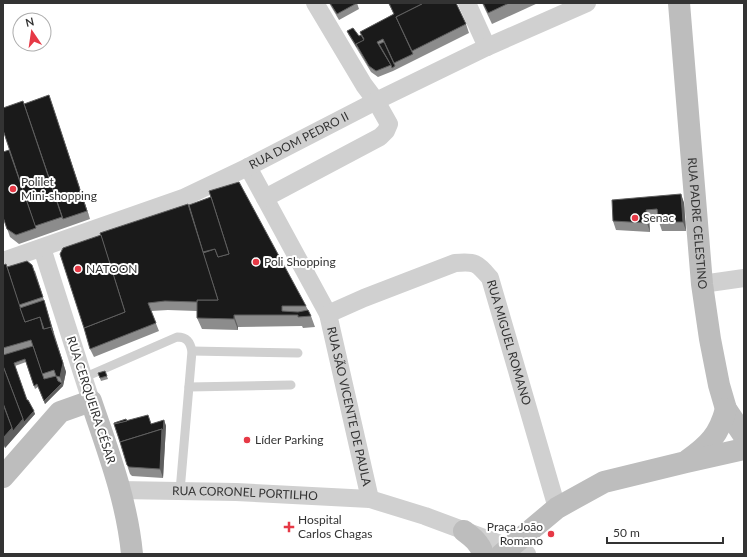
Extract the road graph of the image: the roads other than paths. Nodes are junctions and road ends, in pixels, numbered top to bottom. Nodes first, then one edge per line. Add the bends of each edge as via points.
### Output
1 (315, 3) edge
2 (467, 3) edge
3 (587, 3) edge
4 (679, 3) edge
5 (487, 47) junction
6 (376, 101) junction
7 (248, 167) junction
8 (265, 198) junction
9 (42, 248) junction
10 (3, 262) edge
11 (744, 278) edge
12 (702, 284) junction
13 (328, 314) junction
14 (192, 351) junction
15 (298, 353) dead end
16 (83, 378) junction
17 (291, 385) dead end
18 (189, 387) junction
19 (91, 401) junction
20 (726, 409) junction
21 (744, 436) edge
22 (744, 449) edge
23 (686, 462) junction
24 (3, 477) edge
25 (120, 490) junction
26 (180, 491) junction
27 (370, 499) junction
28 (557, 508) junction
29 (464, 531) junction
30 (513, 552) edge
31 (132, 554) edge
32 (483, 554) edge

1 - 6 street
2 - 5 street
3 - 5 street, RUA DOM PEDRO II
4 - 12 street, RUA PADRE CELESTINO
5 - 6 street, RUA DOM PEDRO II
6 - 7 street, RUA DOM PEDRO II
6 - 8 street via 389,124 380,137
7 - 8 street, RUA SÃO VICENTE DE PAULA
7 - 9 street, RUA DOM PEDRO II via 183,198
8 - 13 street, RUA SÃO VICENTE DE PAULA
9 - 10 street, RUA DOM PEDRO II
9 - 16 street, RUA CERQUEIRA CÉSAR
11 - 12 street
12 - 20 street, RUA PADRE CELESTINO via 717,377
13 - 27 street, RUA SÃO VICENTE DE PAULA
13 - 28 street, RUA MIGUEL ROMANO via 455,263 469,262 479,266 490,278
14 - 15 lane
14 - 16 lane via 187,340 177,337
14 - 18 lane
16 - 19 street, RUA CERQUEIRA CÉSAR
17 - 18 lane
18 - 26 lane
19 - 24 street via 60,412
19 - 25 street, RUA CERQUEIRA CÉSAR
20 - 21 street, RUA PADRE CELESTINO
20 - 23 street via 716,435 706,448
22 - 23 street
23 - 28 street via 604,482
25 - 26 street, RUA CORONEL PORTILHO
25 - 31 street, RUA CERQUEIRA CÉSAR via 130,528
26 - 27 street, RUA CORONEL PORTILHO
27 - 29 street, RUA SÃO VICENTE DE PAULA
28 - 30 street
29 - 30 street, RUA SÃO VICENTE DE PAULA
29 - 32 street via 475,540

